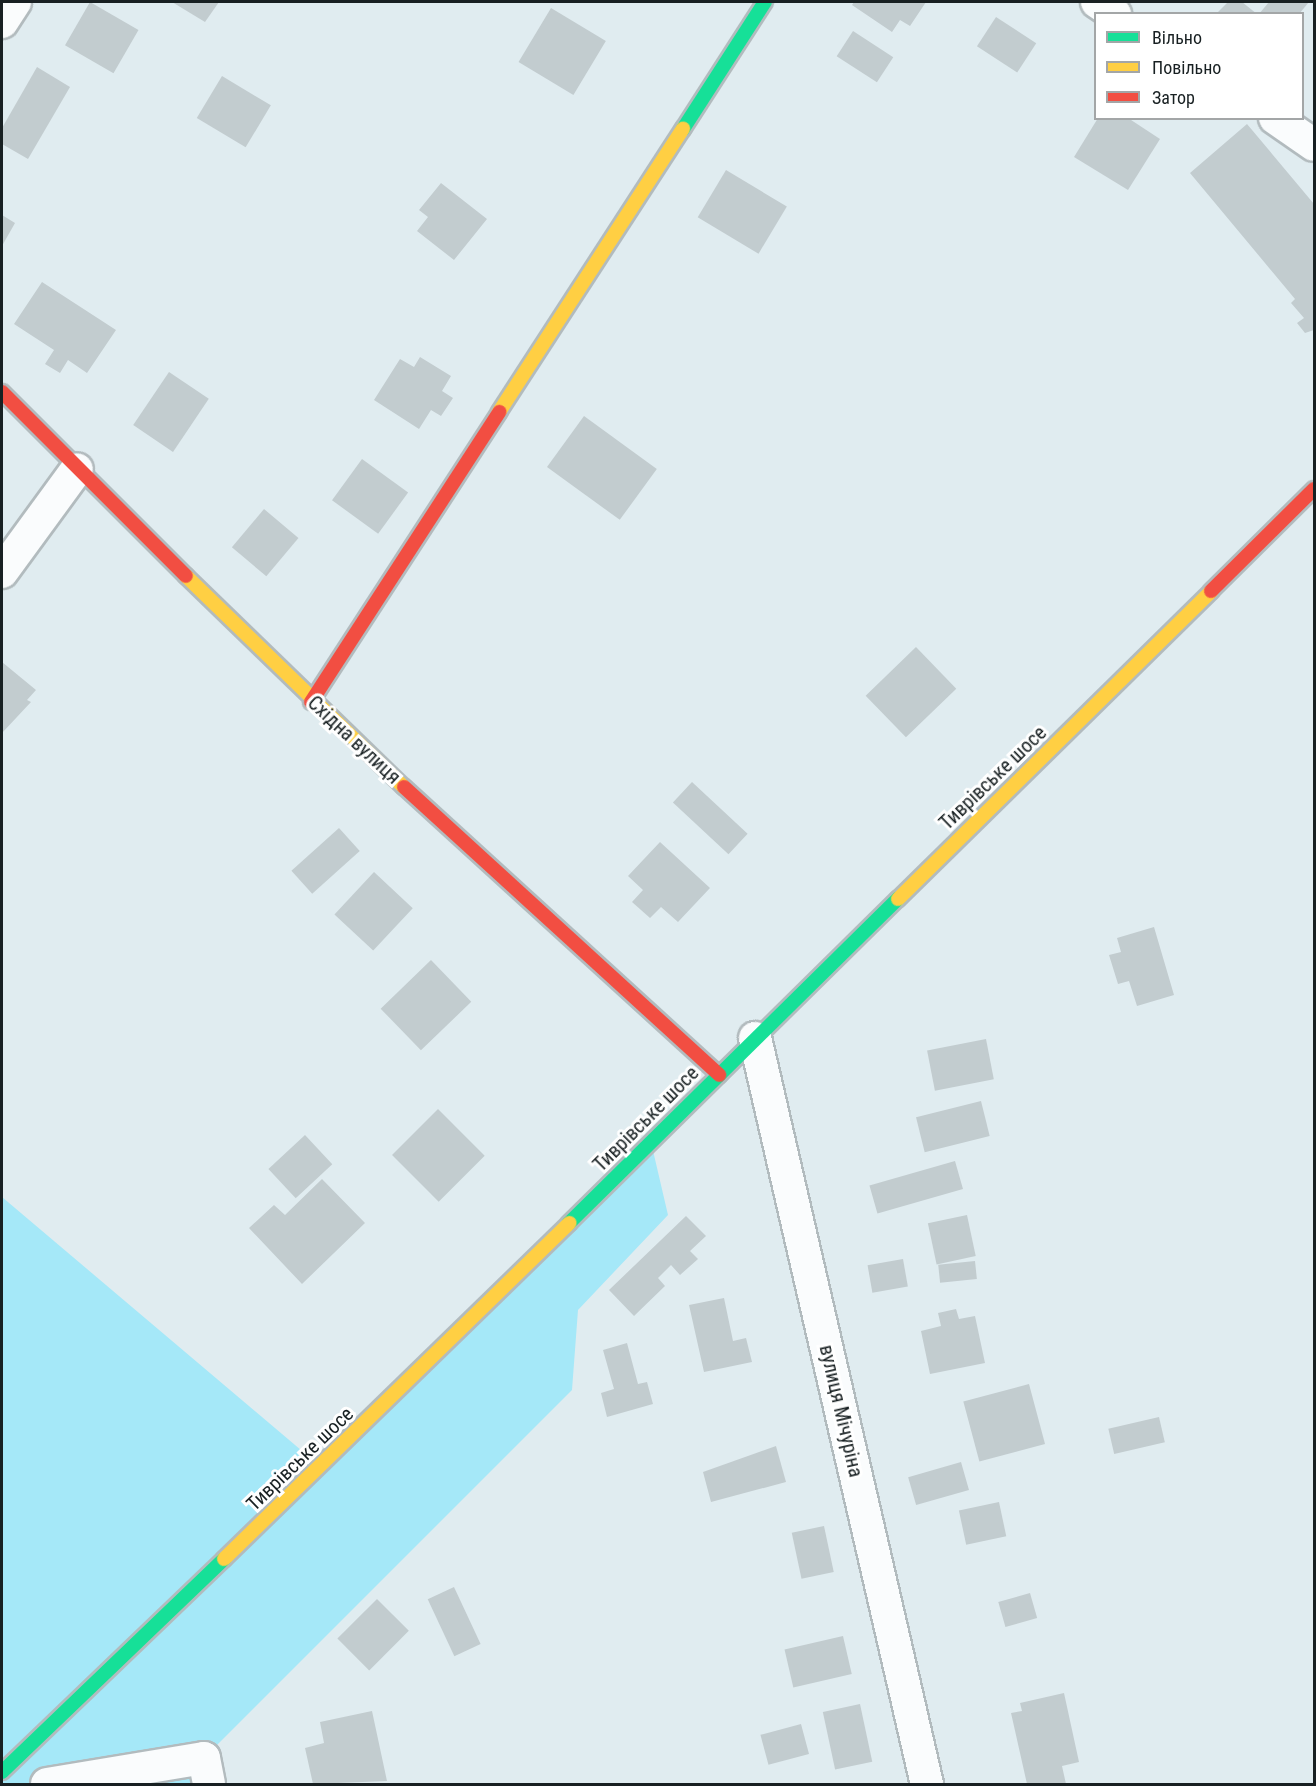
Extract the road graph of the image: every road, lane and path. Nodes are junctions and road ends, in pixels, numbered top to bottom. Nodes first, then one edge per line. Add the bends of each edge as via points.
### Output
1 (15, 2) edge
2 (765, 2) edge
3 (1097, 2) edge
4 (1112, 12) edge
5 (2, 22) edge
6 (1278, 120) edge
7 (1314, 145) edge
8 (2, 392) edge
9 (77, 469) junction
10 (1314, 489) edge
11 (2, 572) edge
12 (311, 702) junction
13 (755, 1038) junction
14 (719, 1075) junction
15 (2, 1772) edge
16 (47, 1785) edge
17 (209, 1785) edge
18 (927, 1785) edge

1 - 5 street
2 - 12 main road
3 - 4 street
6 - 7 street
8 - 9 main road, Східна вулиця
9 - 11 street
9 - 12 main road, Східна вулиця
10 - 13 main road, Тиврівське шосе
12 - 14 main road, Східна вулиця
13 - 14 main road, Тиврівське шосе
13 - 18 street, вулиця Мічуріна
14 - 15 main road, Тиврівське шосе via 321,1467
16 - 17 street via 204,1758

